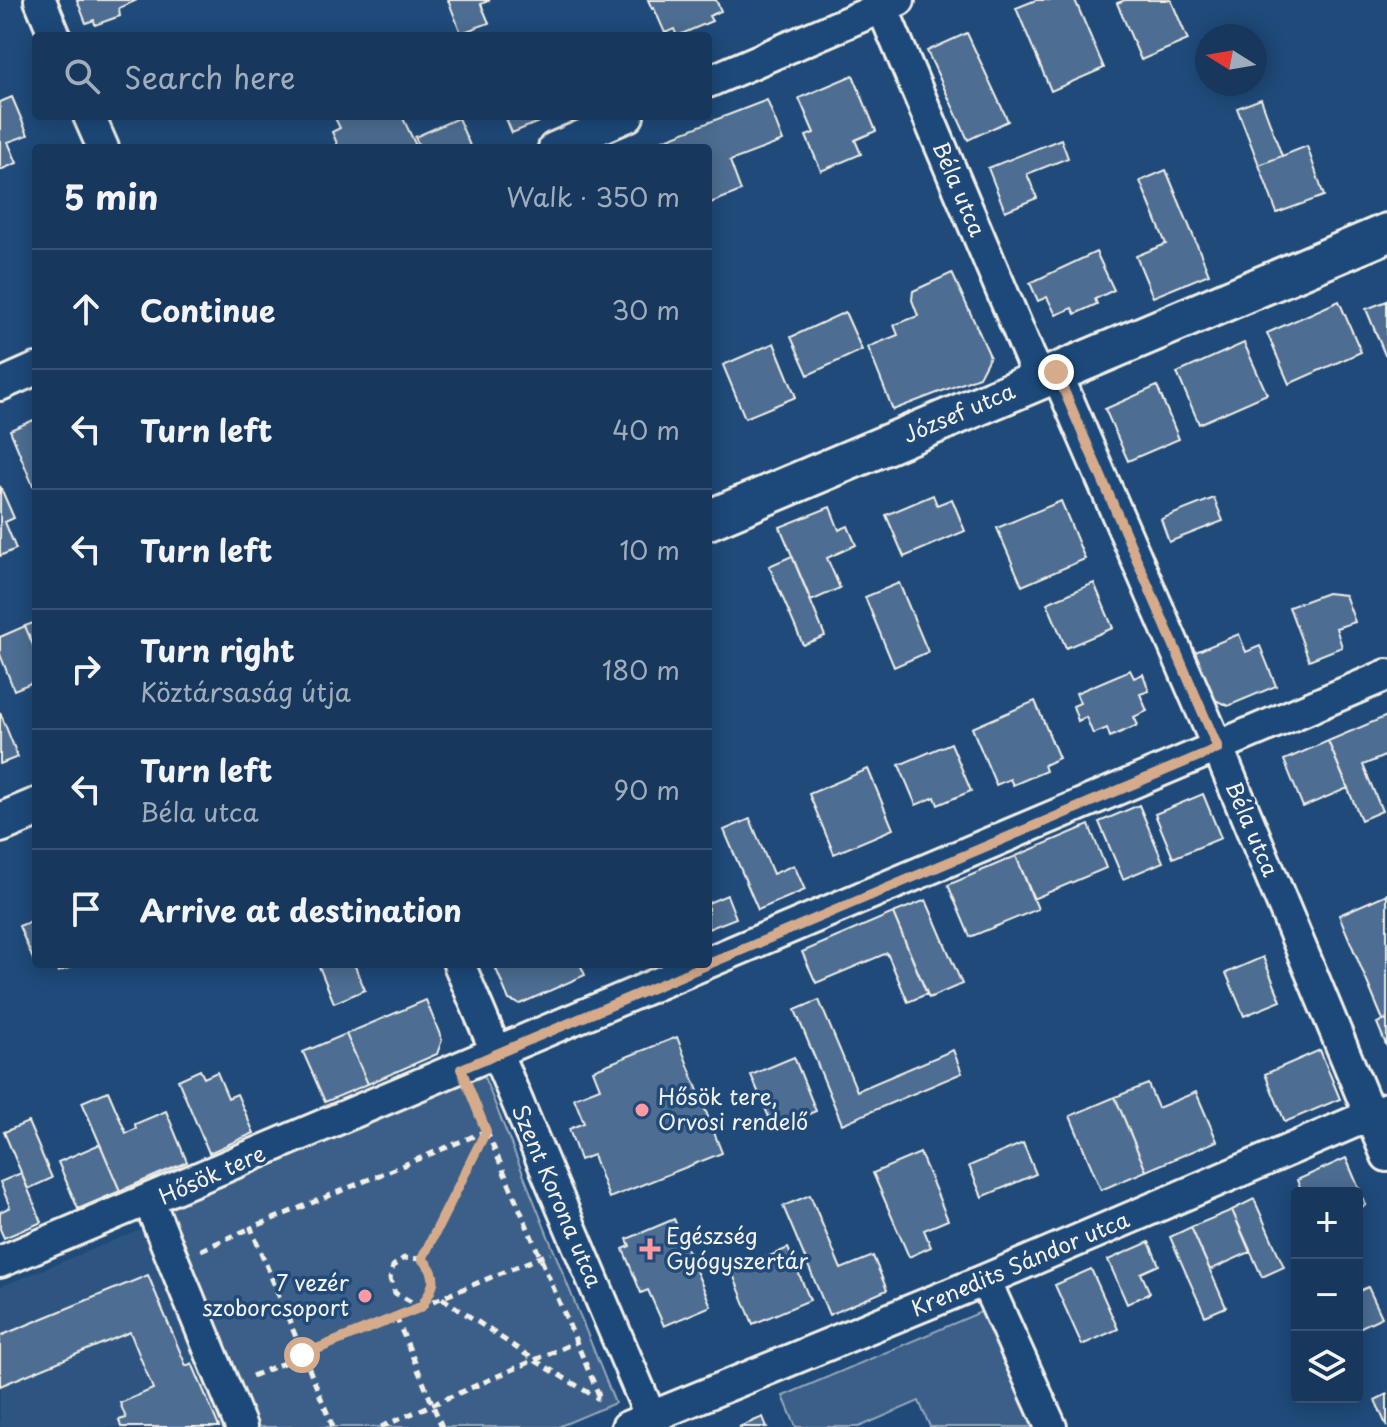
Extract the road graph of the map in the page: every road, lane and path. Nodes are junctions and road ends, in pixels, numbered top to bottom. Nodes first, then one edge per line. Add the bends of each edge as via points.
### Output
1 (40, 0) edge
2 (887, 2) edge
3 (53, 32) edge
4 (712, 80) edge
5 (91, 120) edge
6 (619, 120) edge
7 (101, 144) edge
8 (563, 144) edge
9 (1387, 233) edge
10 (32, 371) edge
11 (1048, 375) junction
12 (0, 385) edge
13 (712, 518) edge
14 (1387, 675) edge
15 (1218, 748) junction
16 (32, 810) edge
17 (0, 823) edge
18 (712, 963) edge
19 (461, 968) edge
20 (700, 968) edge
21 (497, 1054) junction
22 (461, 1069) junction
23 (1379, 1112) edge
24 (486, 1131) junction
25 (1387, 1156) edge
26 (149, 1201) junction
27 (251, 1228) junction
28 (576, 1242) junction
29 (540, 1258) junction
30 (422, 1259) junction
31 (0, 1262) edge
32 (174, 1262) junction
33 (985, 1280) junction
34 (442, 1298) junction
35 (421, 1307) junction
36 (396, 1317) junction
37 (576, 1342) junction
38 (302, 1355) junction
39 (536, 1361) junction
40 (225, 1388) junction
41 (601, 1400) junction
42 (432, 1405) junction
43 (635, 1420) edge
44 (241, 1427) edge
45 (333, 1427) edge
46 (381, 1427) edge
47 (442, 1427) edge
48 (1051, 1427) edge

1 - 3 street
2 - 4 street
2 - 11 street, Béla utca
5 - 7 street
6 - 8 street
9 - 11 street, József utca
10 - 12 street
11 - 13 street, József utca
11 - 15 street, Béla utca
14 - 15 street, Hősök tere
15 - 18 street, Hősök tere
15 - 23 street, Béla utca
16 - 17 street
19 - 21 street, Szent Korona utca
20 - 21 street, Hősök tere
21 - 22 street, Hősök tere
21 - 28 street, Szent Korona utca
22 - 24 path
22 - 26 street, Hősök tere
23 - 25 street, Béla utca
23 - 33 street, Krenedits Sándor utca
24 - 27 path
24 - 29 path
24 - 30 path
26 - 31 street
26 - 32 street, Hősök tere
27 - 32 path
27 - 38 path
28 - 29 path
28 - 43 street, Szent Korona utca
29 - 34 path
29 - 37 path
30 - 35 path via 434,1279
30 - 35 path via 404,1258 393,1266 390,1279 395,1293
32 - 40 street, Hősök tere
33 - 43 street, Krenedits Sándor utca
33 - 48 street
34 - 35 path
34 - 39 path
35 - 36 path
36 - 38 path
36 - 42 path
37 - 39 path
37 - 41 path
38 - 40 path
38 - 45 path
39 - 41 path
39 - 42 path
40 - 44 street, Hősök tere
41 - 43 path
42 - 46 path
42 - 47 path

